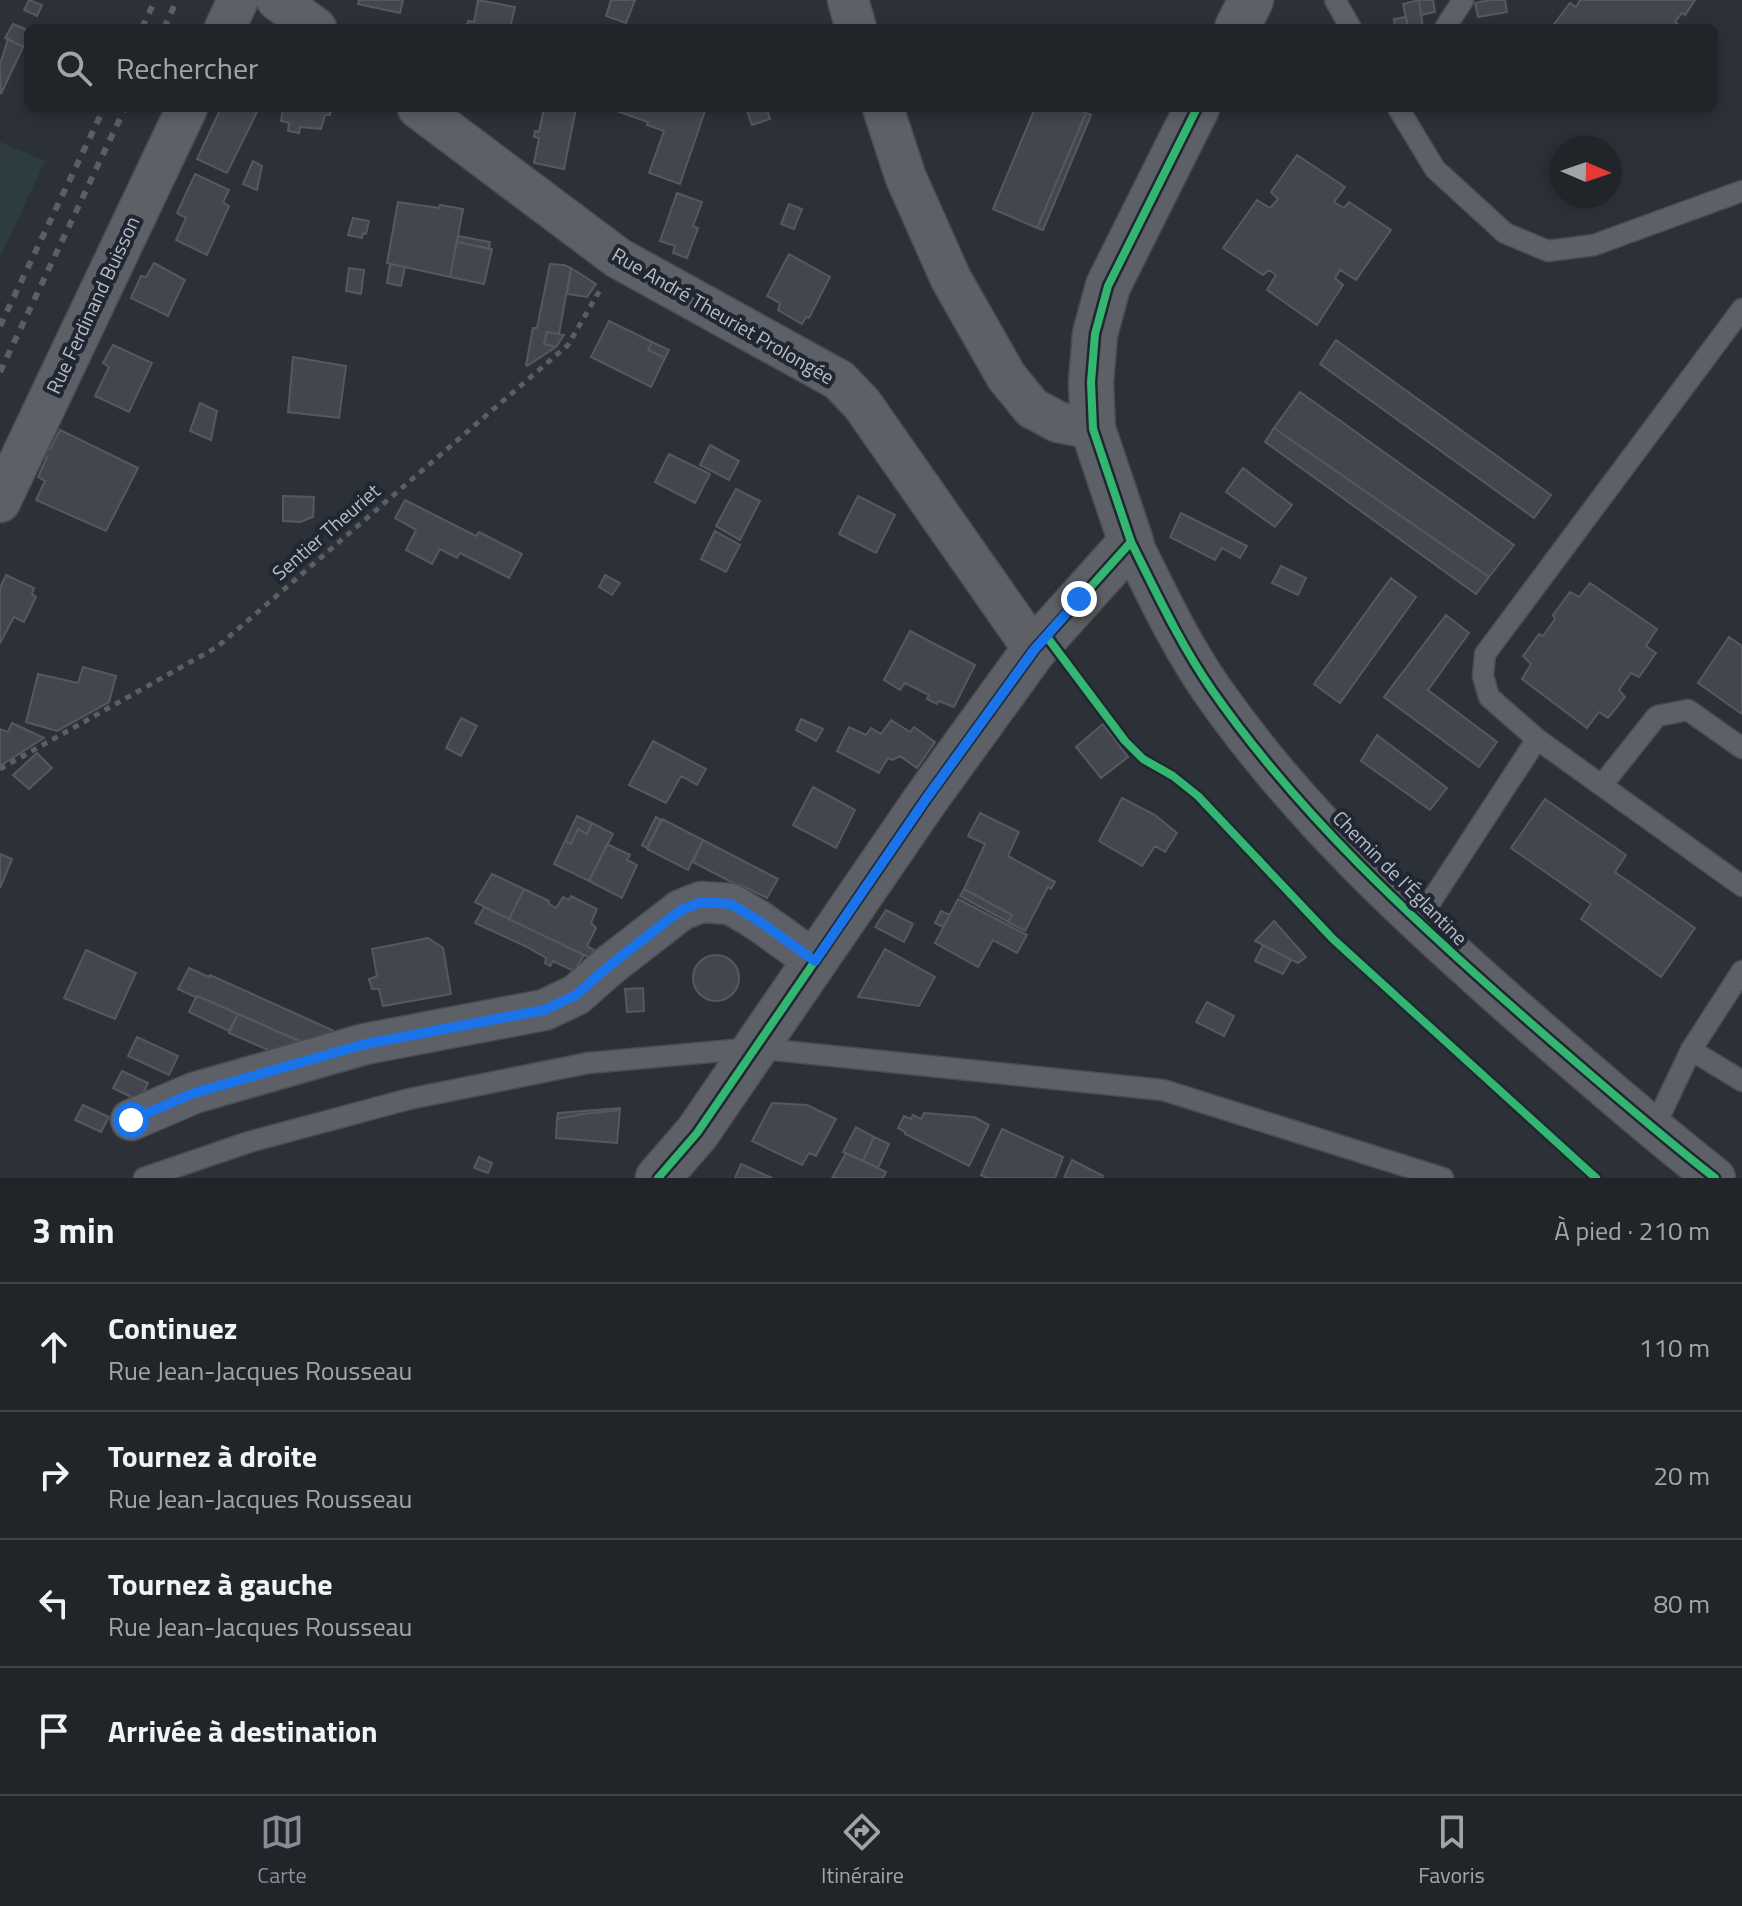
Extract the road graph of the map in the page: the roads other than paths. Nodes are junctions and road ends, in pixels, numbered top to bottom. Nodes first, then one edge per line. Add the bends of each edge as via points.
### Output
1 (238, 0) edge
2 (277, 0) edge
3 (848, 0) edge
4 (1251, 0) edge
5 (1335, 0) edge
6 (1463, 0) edge
7 (227, 24) edge
8 (310, 24) edge
9 (855, 24) edge
10 (1239, 24) edge
11 (1349, 24) edge
12 (1448, 24) edge
13 (185, 112) edge
14 (423, 112) edge
15 (884, 112) edge
16 (1195, 112) edge
17 (1400, 112) edge
18 (1742, 191) edge
19 (1742, 309) edge
20 (1093, 429) junction
21 (0, 502) edge
22 (1131, 542) junction
23 (1034, 650) junction
24 (1537, 739) junction
25 (1742, 748) edge
26 (1602, 785) junction
27 (1742, 886) edge
28 (1418, 921) junction
29 (815, 961) junction
30 (1741, 974) edge
31 (755, 1048) junction
32 (1691, 1050) junction
33 (1742, 1081) edge
34 (131, 1120) dead end
35 (1653, 1130) junction
36 (144, 1178) edge
37 (658, 1178) edge
38 (1443, 1178) edge
39 (1715, 1178) edge

1 - 7 street
2 - 8 street
3 - 9 street
4 - 10 street
5 - 11 lane
6 - 12 lane
13 - 21 street, Rue Ferdinand Buisson
14 - 23 street, Rue André Theuriet Prolongée via 618,258 839,380 884,434
15 - 20 street via 906,178 951,279 1006,376 1032,408 1058,422
16 - 20 street via 1108,286 1095,334
17 - 18 lane via 1435,169 1505,233 1548,251 1594,245
19 - 24 lane via 1485,654 1483,676 1489,697
20 - 22 street
22 - 23 street
22 - 28 street, Chemin de l'Églantine via 1166,614 1212,689 1268,763 1359,865
23 - 29 street
24 - 26 lane
24 - 28 lane
25 - 26 lane via 1688,710 1657,716
26 - 27 lane
28 - 35 street, Chemin de l'Églantine
29 - 31 street
29 - 34 street via 731,904 701,902 681,910 576,995 544,1010 365,1044 194,1093
30 - 32 lane
31 - 36 lane via 588,1063 409,1099 249,1142
31 - 37 street via 697,1133
31 - 38 lane via 1163,1090
32 - 33 lane
32 - 35 lane
35 - 39 street, Chemin de l'Églantine

